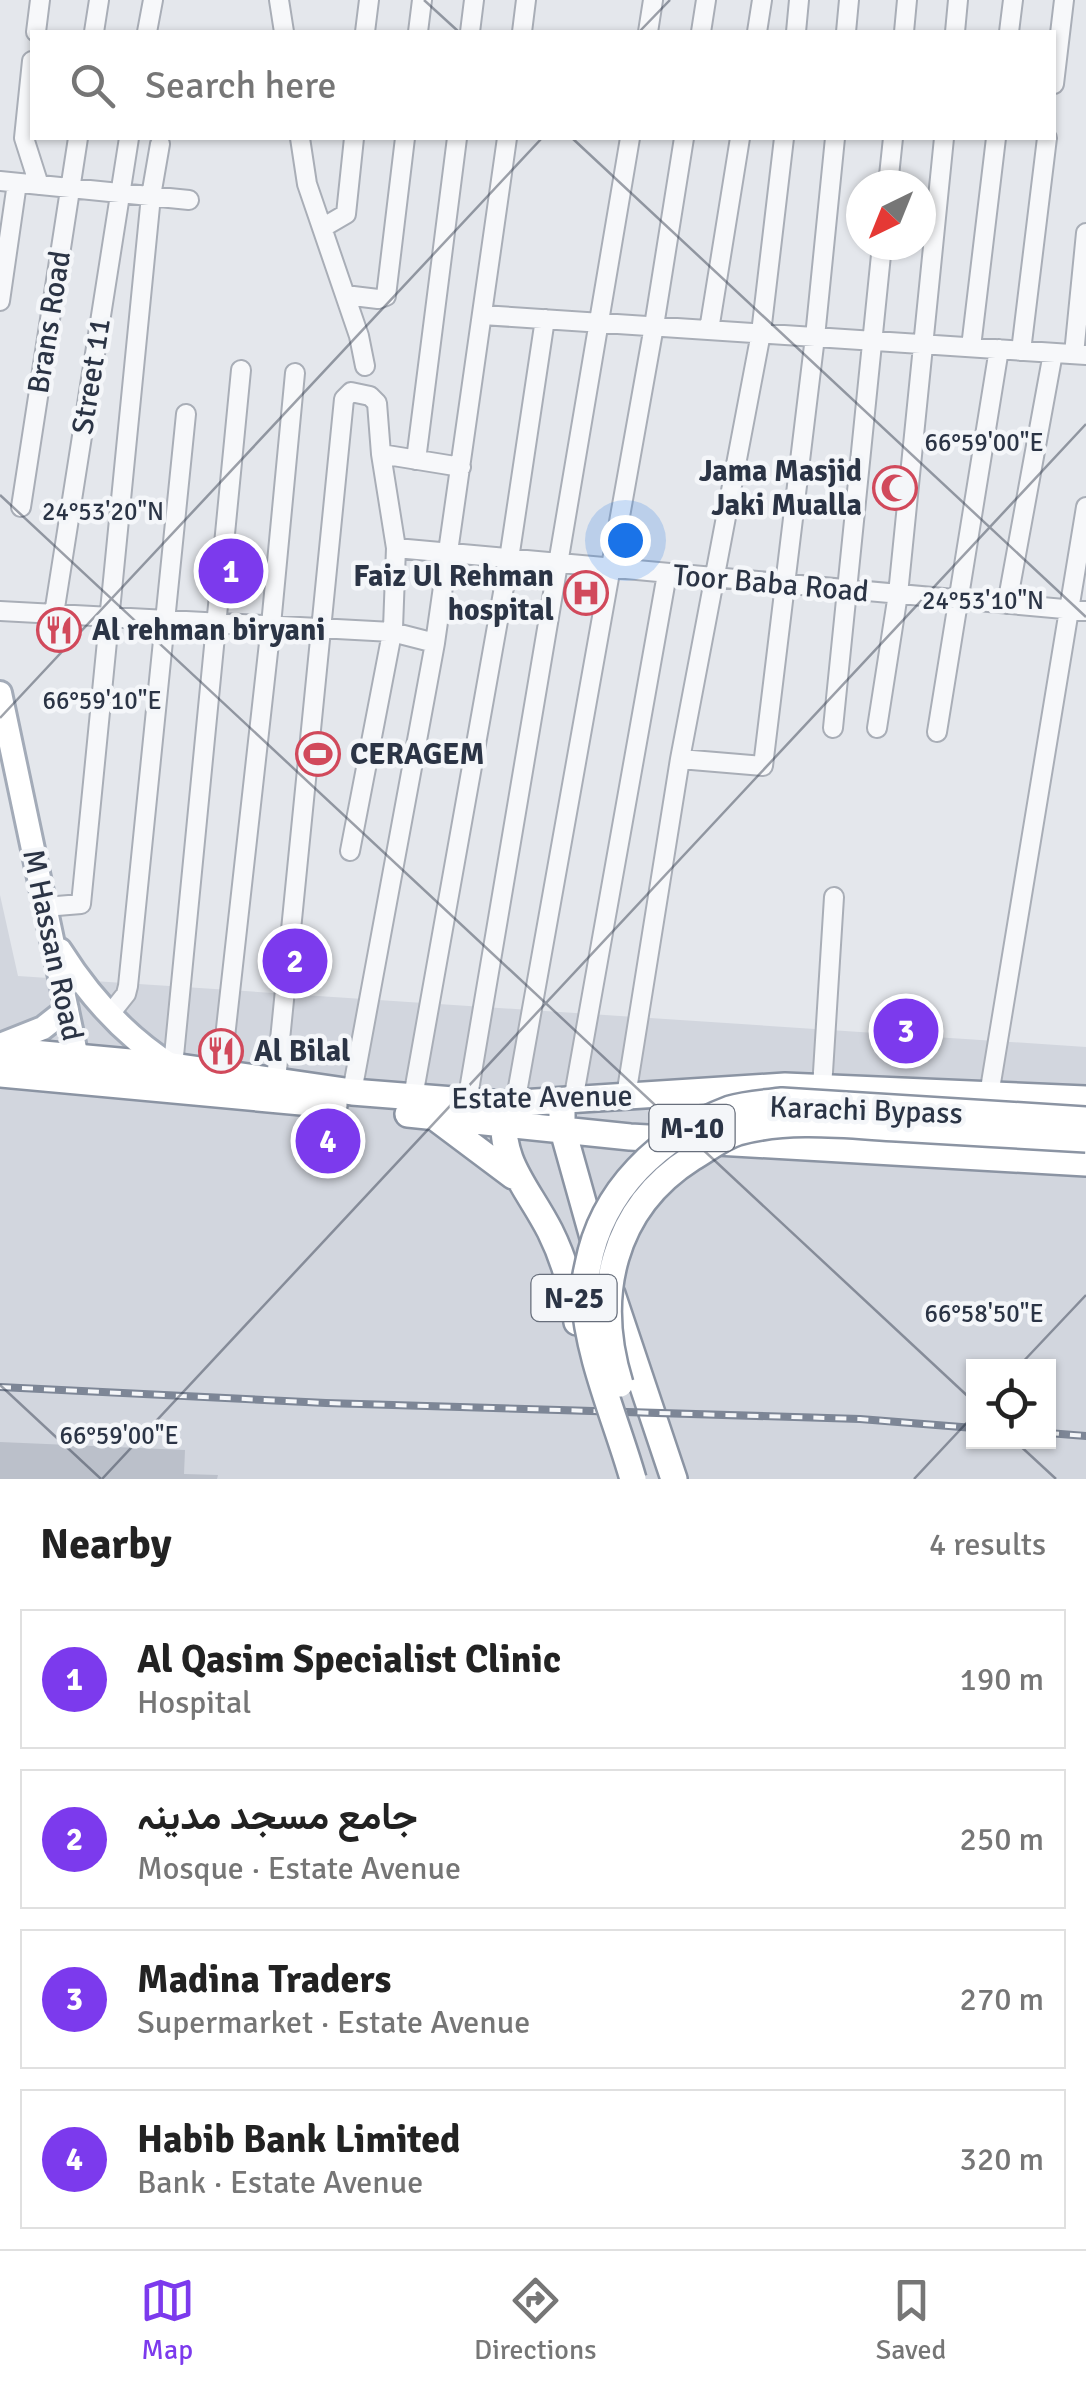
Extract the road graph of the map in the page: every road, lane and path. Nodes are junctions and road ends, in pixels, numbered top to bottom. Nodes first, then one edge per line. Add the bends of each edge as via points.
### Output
1 (40, 0) edge
2 (99, 0) edge
3 (152, 0) edge
4 (279, 0) edge
5 (368, 0) edge
6 (422, 0) edge
7 (474, 0) edge
8 (526, 0) edge
9 (654, 0) edge
10 (706, 0) edge
11 (762, 0) edge
12 (799, 0) edge
13 (849, 0) edge
14 (907, 0) edge
15 (958, 0) edge
16 (1013, 0) edge
17 (1064, 0) edge
18 (36, 30) edge
19 (94, 30) edge
20 (147, 30) edge
21 (284, 30) edge
22 (365, 30) edge
23 (418, 30) edge
24 (470, 30) edge
25 (522, 30) edge
26 (648, 30) edge
27 (701, 30) edge
28 (757, 30) edge
29 (796, 30) edge
30 (846, 30) edge
31 (904, 30) edge
32 (954, 30) edge
33 (1009, 30) edge
34 (1056, 67) edge
35 (30, 81) edge
36 (78, 140) edge
37 (129, 140) edge
38 (300, 140) edge
39 (354, 140) edge
40 (405, 140) edge
41 (457, 140) edge
42 (507, 140) edge
43 (630, 140) edge
44 (684, 140) edge
45 (740, 140) edge
46 (784, 140) edge
47 (835, 140) edge
48 (893, 140) edge
49 (944, 140) edge
50 (996, 140) edge
51 (1047, 140) edge
52 (160, 144) dead end
53 (890, 170) edge
54 (9, 182) edge
55 (39, 185) junction
56 (70, 188) junction
57 (120, 193) junction
58 (152, 196) junction
59 (189, 200) dead end
60 (322, 228) junction
61 (1086, 233) edge
62 (881, 260) edge
63 (345, 295) junction
64 (0, 301) edge
65 (482, 315) junction
66 (544, 319) junction
67 (598, 322) junction
68 (654, 326) junction
69 (708, 330) junction
70 (761, 334) junction
71 (815, 337) junction
72 (873, 341) junction
73 (924, 344) junction
74 (971, 347) junction
75 (999, 349) junction
76 (1022, 351) junction
77 (1053, 353) junction
78 (1080, 354) edge
79 (365, 366) dead end
80 (242, 370) dead end
81 (294, 373) dead end
82 (186, 414) dead end
83 (381, 454) junction
84 (416, 460) junction
85 (461, 467) junction
86 (21, 508) dead end
87 (1086, 508) edge
88 (396, 548) junction
89 (449, 553) junction
90 (510, 559) junction
91 (558, 564) junction
92 (610, 568) junction
93 (667, 574) junction
94 (714, 578) junction
95 (784, 584) junction
96 (848, 590) junction
97 (898, 594) junction
98 (960, 600) junction
99 (1007, 604) junction
100 (1077, 610) edge
101 (0, 611) edge
102 (54, 614) junction
103 (108, 617) junction
104 (164, 620) junction
105 (218, 623) junction
106 (271, 626) junction
107 (322, 628) junction
108 (392, 632) junction
109 (435, 643) junction
110 (0, 694) edge
111 (833, 728) dead end
112 (877, 728) dead end
113 (937, 732) dead end
114 (680, 759) junction
115 (350, 851) dead end
116 (834, 897) dead end
117 (45, 907) junction
118 (51, 934) junction
119 (67, 1009) junction
120 (110, 1014) junction
121 (0, 1047) edge
122 (173, 1066) junction
123 (79, 1067) junction
124 (221, 1073) junction
125 (0, 1074) edge
126 (276, 1080) junction
127 (822, 1088) junction
128 (352, 1092) junction
129 (663, 1094) junction
130 (989, 1095) junction
131 (626, 1096) junction
132 (413, 1097) junction
133 (1086, 1099) edge
134 (466, 1102) junction
135 (565, 1110) junction
136 (507, 1111) junction
137 (432, 1116) junction
138 (1086, 1120) edge
139 (665, 1138) junction
140 (1086, 1139) edge
141 (1086, 1162) edge
142 (521, 1182) junction
143 (625, 1479) edge
144 (633, 1479) edge
145 (650, 1479) edge
146 (674, 1479) edge

1 - 18 street
2 - 19 street
3 - 20 street
4 - 21 street
5 - 22 street
6 - 23 street
7 - 24 street
8 - 25 street
9 - 26 street
10 - 27 street
11 - 28 street
12 - 29 street
13 - 30 street
14 - 31 street
15 - 32 street
16 - 33 street
17 - 34 street
35 - 55 street via 24,138
36 - 56 street, Brans Road
37 - 57 street, Street 11
38 - 60 street
39 - 60 street via 346,214
40 - 63 street via 386,296
41 - 84 street
42 - 65 street
43 - 67 street
44 - 68 street
45 - 69 street
46 - 70 street
47 - 71 street
48 - 53 street
49 - 73 street
50 - 74 street
51 - 76 street
52 - 58 street
54 - 55 street
54 - 64 street
55 - 56 street
56 - 57 street
56 - 86 street, Brans Road
57 - 58 street
57 - 102 street, Street 11
58 - 59 street
58 - 103 street
60 - 63 street
61 - 78 street
62 - 72 street
63 - 79 street
65 - 66 street
65 - 85 street
66 - 67 street
66 - 90 street
67 - 68 street
67 - 91 street
68 - 69 street
68 - 92 street
69 - 70 street
70 - 71 street
70 - 94 street
71 - 72 street
71 - 95 street
72 - 73 street
72 - 96 street
73 - 74 street
73 - 97 street
74 - 75 street
75 - 76 street
75 - 98 street
76 - 77 street
77 - 78 street
77 - 99 street
80 - 105 street
81 - 106 street
82 - 104 street
83 - 84 street
83 - 88 street
83 - 107 street via 377,403 347,394
84 - 85 street
85 - 89 street
87 - 100 street
88 - 89 street, Toor Baba Road
88 - 108 street
89 - 90 street, Toor Baba Road
89 - 109 street
90 - 91 street, Toor Baba Road
90 - 132 street
91 - 92 street, Toor Baba Road
91 - 134 street
92 - 93 street, Toor Baba Road
92 - 136 street
93 - 94 street, Toor Baba Road
93 - 135 street
94 - 95 street, Toor Baba Road
94 - 114 street
95 - 96 street, Toor Baba Road
95 - 114 street via 763,766
96 - 97 street, Toor Baba Road
96 - 111 street
97 - 98 street, Toor Baba Road
97 - 112 street
98 - 99 street, Toor Baba Road
98 - 113 street
99 - 100 street, Toor Baba Road
100 - 130 street
101 - 102 street
102 - 103 street
103 - 104 street
103 - 117 street via 80,904
104 - 105 street
104 - 120 street via 128,986
105 - 106 street
105 - 122 street
106 - 107 street
106 - 124 street
107 - 108 street
107 - 126 street
108 - 109 street
108 - 115 street
109 - 128 street
110 - 117 main road, M Hassan Road
114 - 131 street
116 - 127 street
117 - 118 main road, M Hassan Road
118 - 119 main road, M Hassan Road
118 - 120 main road via 86,991
119 - 121 main road
119 - 123 main road, M Hassan Road
120 - 122 main road
121 - 123 highway, Estate Avenue
122 - 123 highway, Estate Avenue
122 - 124 highway, Estate Avenue
123 - 125 highway, Estate Avenue
123 - 137 highway, Estate Avenue
124 - 126 highway, Estate Avenue
126 - 128 highway, Estate Avenue
127 - 129 highway, Estate Avenue
127 - 130 highway, Estate Avenue
128 - 132 highway, Estate Avenue
129 - 131 highway, Estate Avenue
129 - 139 highway via 654,1116
130 - 133 highway, Estate Avenue
131 - 135 highway, Estate Avenue
132 - 134 highway, Estate Avenue
134 - 136 highway, Estate Avenue
135 - 136 highway, Estate Avenue
135 - 139 highway, Estate Avenue
135 - 146 highway, N-25 via 593,1240
136 - 137 highway, Estate Avenue
136 - 142 highway, N-25 via 505,1152
137 - 142 highway
138 - 144 highway, Karachi Bypass / M-10, bridge via 782,1101 732,1108 659,1149 626,1180 600,1222 583,1290 599,1373
139 - 141 highway, Estate Avenue
140 - 145 highway, Karachi Bypass / M-10, bridge via 788,1124 736,1133 670,1172 619,1241 607,1324
142 - 143 highway, N-25 via 568,1278 586,1370

